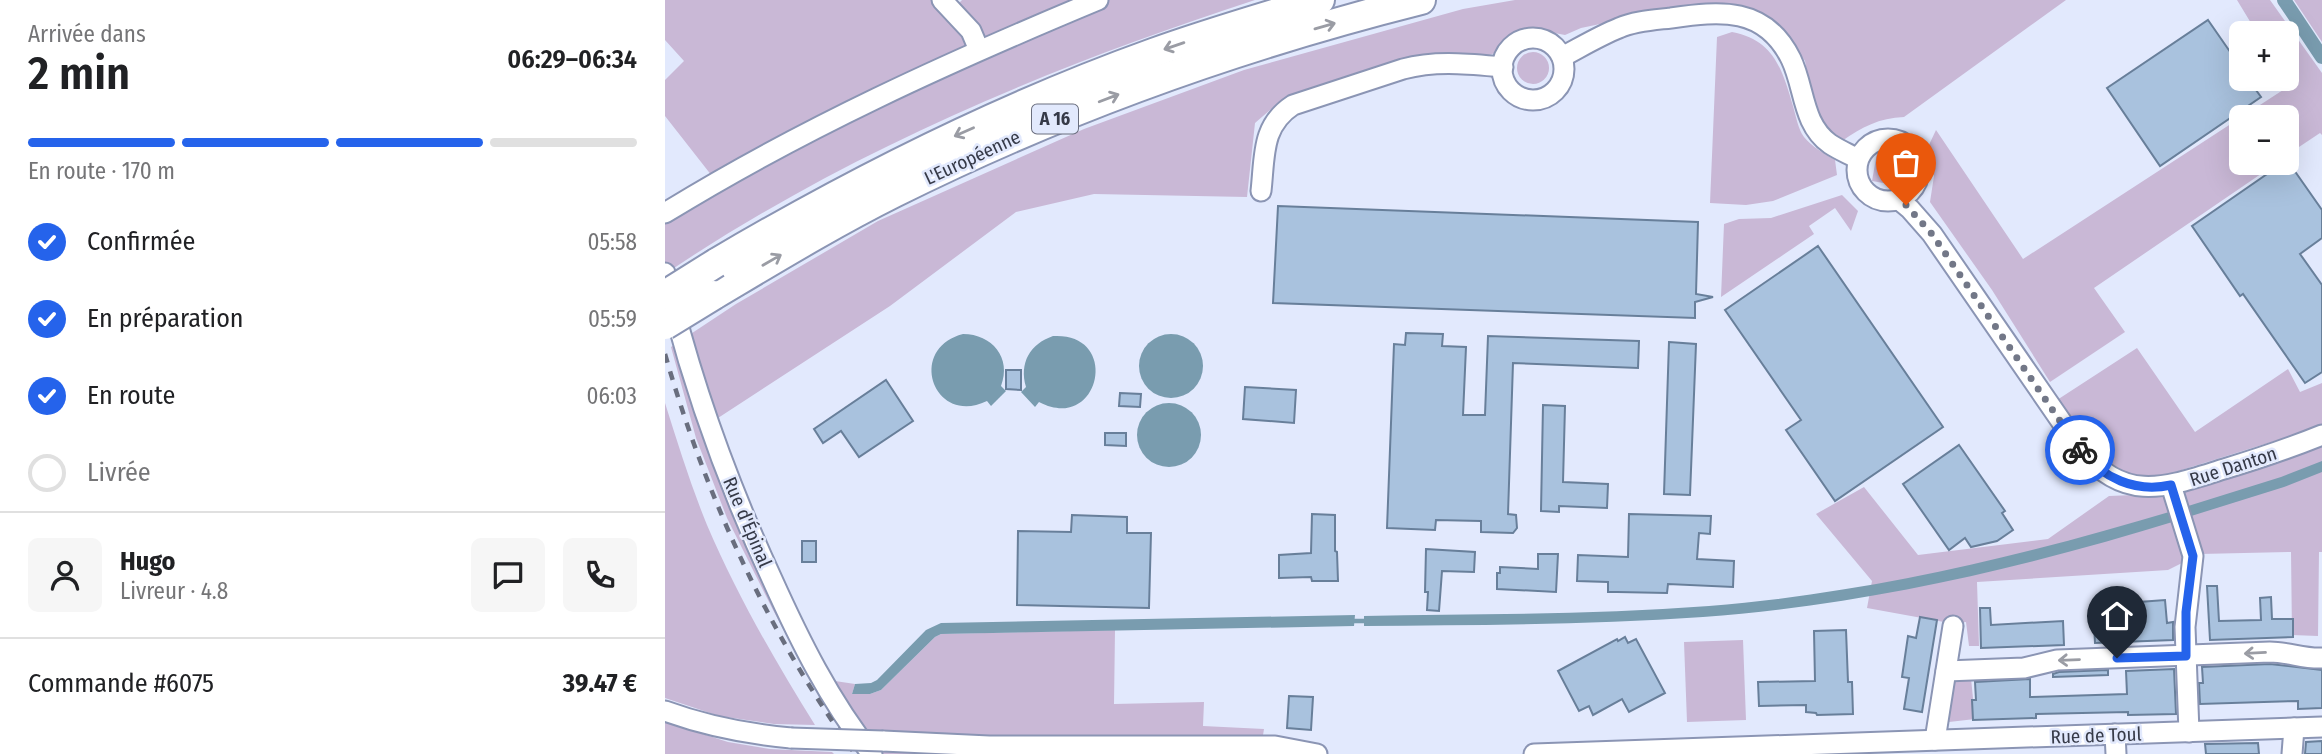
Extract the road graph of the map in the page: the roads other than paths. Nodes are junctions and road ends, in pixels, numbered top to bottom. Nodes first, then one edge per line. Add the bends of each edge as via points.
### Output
1 (942, 0) edge
2 (1098, 0) edge
3 (1320, 0) edge
4 (1421, 0) edge
5 (979, 50) junction
6 (1562, 57) junction
7 (1503, 67) junction
8 (1859, 159) junction
9 (1914, 186) junction
10 (1261, 191) dead end
11 (1898, 199) junction
12 (665, 213) edge
13 (1932, 234) junction
14 (665, 273) edge
15 (665, 295) edge
16 (665, 324) edge
17 (2322, 435) edge
18 (2171, 485) junction
19 (1953, 626) dead end
20 (2186, 656) junction
21 (2322, 658) edge
22 (1946, 671) junction
23 (665, 711) edge
24 (2322, 727) edge
25 (2294, 728) junction
26 (2189, 732) junction
27 (1935, 740) junction
28 (2116, 744) edge
29 (877, 748) edge
30 (1882, 748) edge
31 (1778, 750) edge
32 (1561, 753) edge
33 (1309, 754) edge
34 (1534, 754) edge
35 (2291, 754) edge

1 - 5 street via 971,32
2 - 5 street
3 -> 15 highway, L'Européenne / A 16, bridge via 1152,54 953,136 851,187
16 -> 4 highway, L'Européenne / A 16, bridge via 884,199 1063,116 1241,51
5 - 12 street via 817,128
6 - 7 street via 1545,40 1526,39 1510,49
6 - 7 street via 1564,74 1559,86 1537,99 1512,91
6 - 8 street via 1619,28 1645,21 1715,12 1748,18 1766,28 1784,47 1818,134
7 - 10 street via 1422,64 1293,105 1271,127
8 - 9 street via 1876,141 1901,142 1917,159 1919,173
8 - 11 street via 1857,177 1867,193 1879,200
9 - 11 street
9 - 13 street, Rue Danton
11 - 13 street, Rue Danton
13 - 18 street, Rue Danton via 2092,463 2131,485
14 - 29 street, Rue d'Épinal via 697,391 754,540 815,666 846,717
17 - 18 street, Rue Danton
18 - 20 street via 2193,556
19 - 22 street
21 -> 20 street via 2278,652
20 -> 22 street via 2057,660 2024,668
20 - 26 street
22 - 27 street
23 - 29 street, bridge via 734,731
24 - 25 street, Rue de Toul
25 - 26 street, Rue de Toul
25 - 35 street
26 - 28 street, Rue de Toul
27 - 28 street, Rue de Toul
27 - 30 street, Rue de Toul
29 - 33 street via 1275,746
30 - 31 street, Rue de Toul
31 - 32 street, Rue de Toul
32 - 34 street, Rue de Toul

